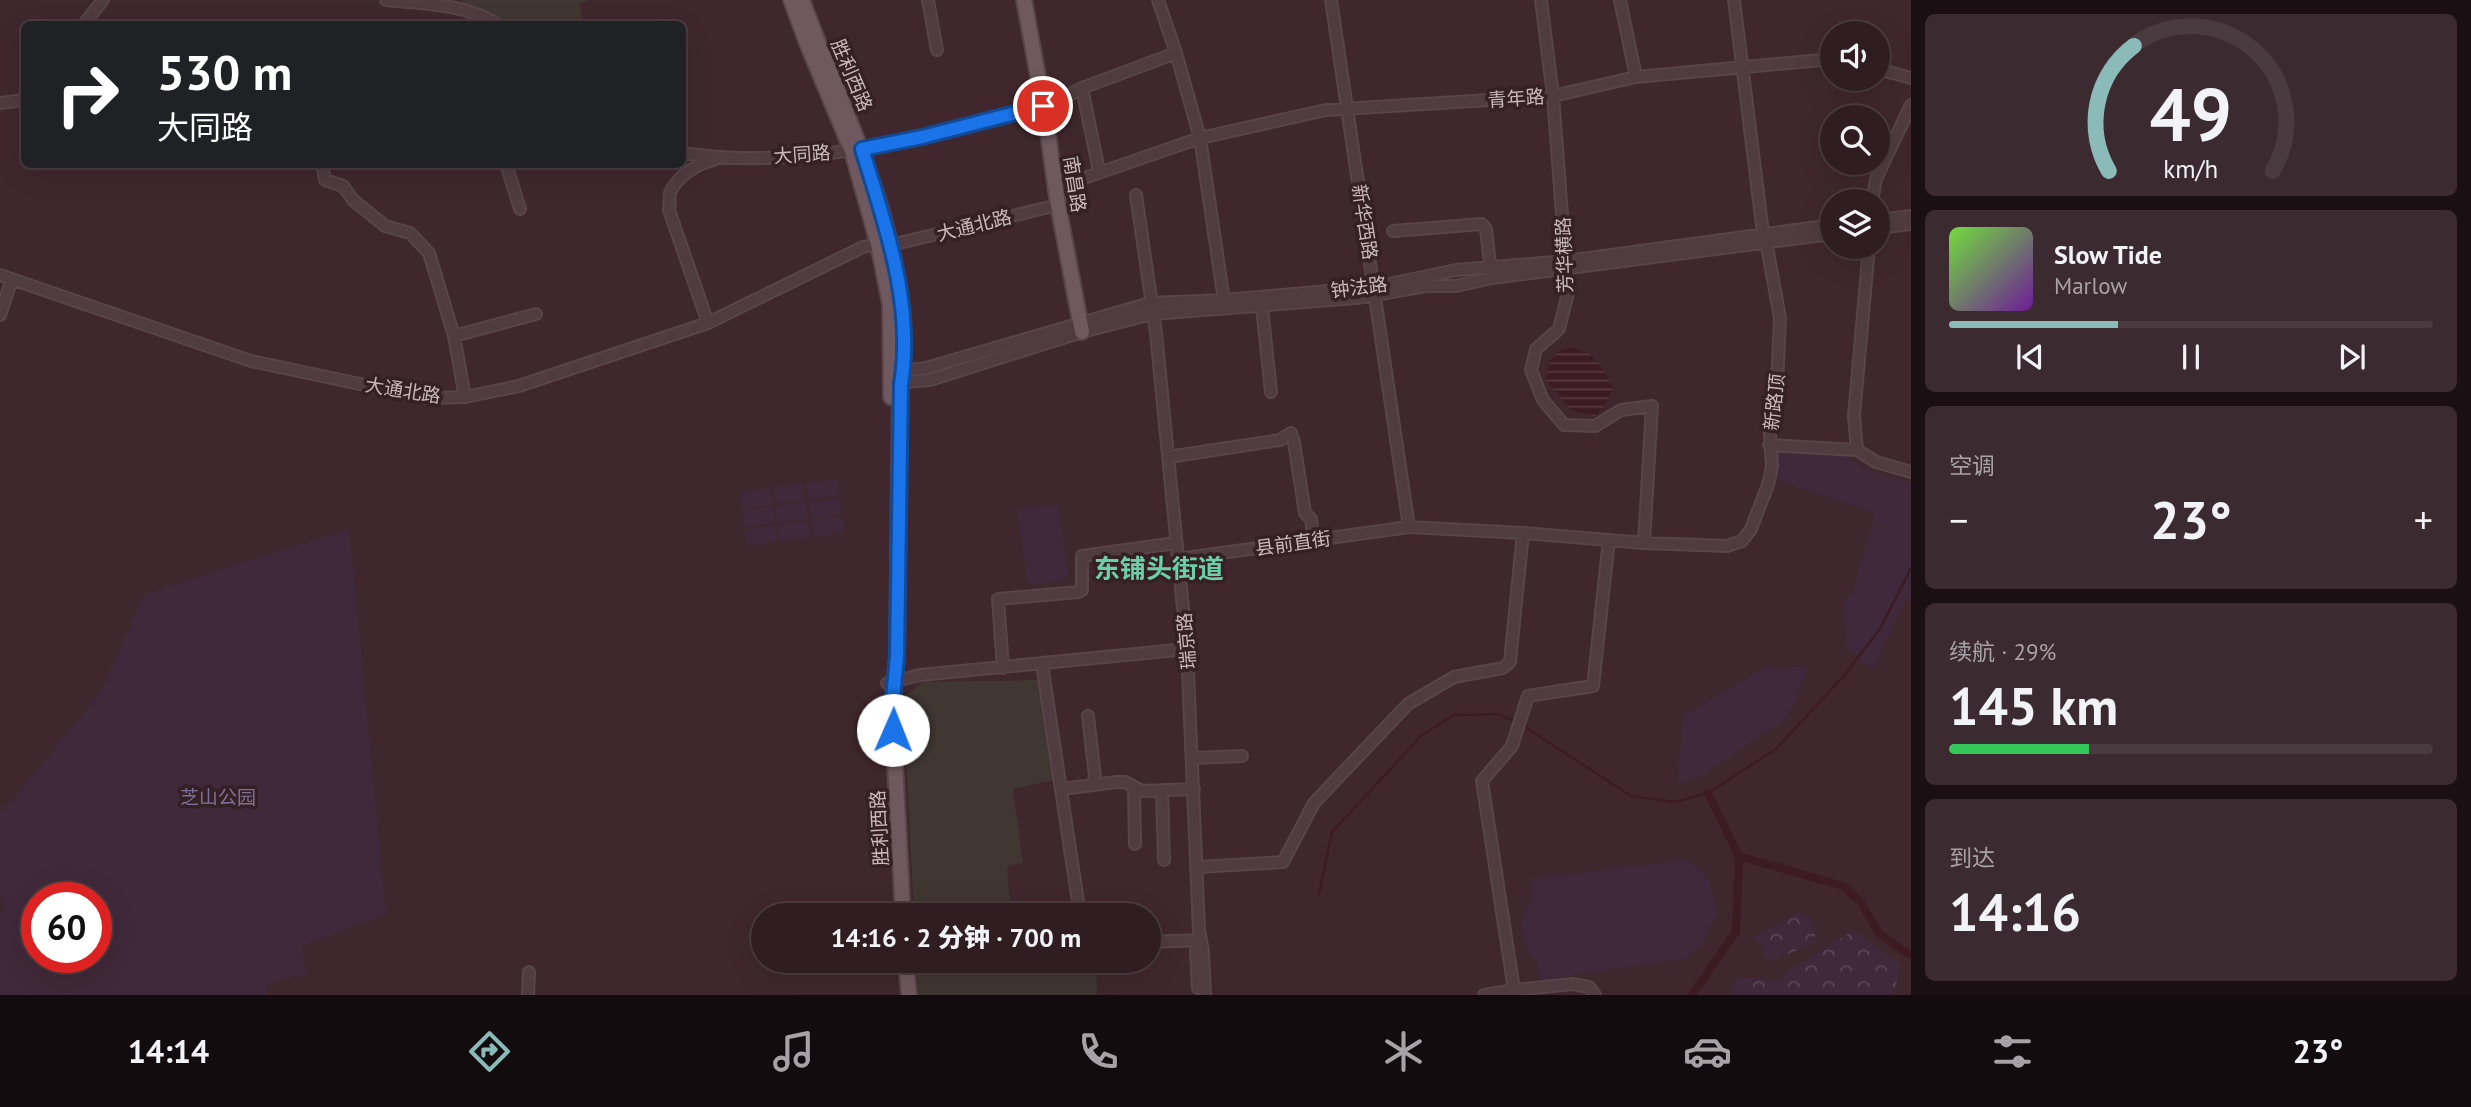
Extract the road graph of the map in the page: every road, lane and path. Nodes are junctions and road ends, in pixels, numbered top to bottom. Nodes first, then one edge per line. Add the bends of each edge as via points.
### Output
1 (103, 0) edge
2 (386, 0) edge
3 (791, 0) edge
4 (802, 0) edge
5 (928, 0) edge
6 (1024, 0) edge
7 (1033, 0) edge
8 (1158, 0) edge
9 (1331, 0) edge
10 (1541, 0) edge
11 (1620, 0) edge
12 (1734, 0) edge
13 (442, 3) edge
14 (87, 21) edge
15 (491, 21) edge
16 (937, 50) dead end
17 (1176, 53) junction
18 (1820, 60) edge
19 (1743, 67) junction
20 (1890, 72) edge
21 (1636, 77) junction
22 (1911, 78) edge
23 (1082, 88) junction
24 (1553, 96) junction
25 (21, 100) edge
26 (0, 103) edge
27 (1047, 105) junction
28 (1911, 105) edge
29 (1348, 108) junction
30 (1200, 138) junction
31 (857, 150) junction
32 (686, 154) edge
33 (721, 159) junction
34 (323, 168) edge
35 (507, 168) edge
36 (1099, 172) junction
37 (1064, 185) junction
38 (1874, 189) edge
39 (1136, 195) dead end
40 (1058, 205) junction
41 (520, 209) dead end
42 (1911, 216) edge
43 (1890, 219) edge
44 (1911, 224) edge
45 (1820, 227) edge
46 (1890, 227) edge
47 (1392, 232) dead end
48 (1820, 235) edge
49 (1765, 237) junction
50 (884, 245) junction
51 (1868, 259) edge
52 (1567, 265) junction
53 (1491, 273) junction
54 (0, 275) edge
55 (12, 279) junction
56 (1375, 290) junction
57 (1225, 305) junction
58 (1262, 307) junction
59 (1151, 309) junction
60 (536, 314) dead end
61 (0, 316) edge
62 (708, 323) junction
63 (1084, 326) junction
64 (454, 336) junction
65 (896, 377) junction
66 (1271, 392) dead end
67 (465, 397) junction
68 (1769, 445) junction
69 (1857, 450) junction
70 (1168, 457) junction
71 (1911, 472) edge
72 (1409, 527) junction
73 (1522, 533) junction
74 (1314, 540) junction
75 (1609, 540) junction
76 (1176, 543) junction
77 (1644, 543) junction
78 (1727, 546) joint
79 (1178, 559) junction
80 (1187, 649) junction
81 (1042, 664) junction
82 (1003, 668) junction
83 (891, 681) junction
84 (1088, 716) dead end
85 (1241, 756) dead end
86 (1194, 758) junction
87 (1093, 785) junction
88 (1061, 789) junction
89 (1135, 789) junction
90 (1194, 789) junction
91 (1162, 790) junction
92 (1135, 844) dead end
93 (1164, 860) dead end
94 (1198, 867) junction
95 (895, 903) edge
96 (902, 903) edge
97 (1078, 903) edge
98 (1200, 940) junction
99 (1161, 942) edge
100 (529, 972) dead end
101 (900, 973) edge
102 (907, 973) edge
103 (1514, 990) junction
104 (528, 995) edge
105 (901, 995) edge
106 (909, 995) edge
107 (1198, 995) edge
108 (1205, 995) edge
109 (1484, 995) edge
110 (1595, 995) edge

1 - 14 street
2 - 13 street
3 - 31 main road, 胜利西路
4 - 31 main road, 胜利西路
5 - 16 street
6 - 27 main road, 南昌路
7 - 27 main road, 南昌路
8 - 17 street
9 - 29 street, 新华西路
10 - 24 street, 芳华横路
11 - 21 street
12 - 19 street, 新路顶
13 - 15 street
17 - 23 street, 大同路
17 - 30 street
18 - 19 street, 青年路
19 - 21 street, 青年路
19 - 49 street, 新路顶
20 - 22 street
21 - 24 street, 青年路
23 - 27 street, 大同路
23 - 36 street
24 - 29 street, 青年路
24 - 52 street, 芳华横路
25 - 26 street
27 - 31 street, 大同路
27 - 37 main road, 南昌路
27 - 40 main road, 南昌路
28 - 38 street
29 - 30 street, 青年路
29 - 56 street, 新华西路
30 - 36 street, 青年路
30 - 57 street
31 - 33 street, 大同路
31 - 50 main road, 胜利西路
32 - 33 street, 大同路
33 - 62 street via 688,171 670,193 669,210
34 - 64 street via 326,180 343,186 385,226 410,233 429,253
35 - 41 street
36 - 37 street, 青年路
37 - 63 main road, 南昌路
39 - 59 street, 瑞京路
40 - 50 street, 大通北路
40 - 63 main road, 南昌路
42 - 43 street
44 - 46 street
45 - 49 street, 钟法路
47 - 53 street via 1482,223
48 - 49 street, 钟法路
49 - 52 street, 钟法路
49 - 68 street, 新路顶 via 1780,318
50 - 62 street, 大通北路 via 863,247
50 - 65 main road, 胜利西路 via 901,303
51 - 69 street via 1854,416
52 - 53 street, 钟法路
52 - 77 street, 芳华横路 via 1568,293 1559,329 1536,349 1531,370 1543,400 1564,425 1595,426 1621,410 1652,406
53 - 56 street, 钟法路 via 1456,286
54 - 55 street, 大通北路
55 - 61 street
55 - 67 street, 大通北路 via 251,361 426,398
56 - 57 street, 钟法路
56 - 58 street, 钟法路
56 - 72 street, 新华西路
57 - 58 street, 钟法路
57 - 59 street, 钟法路
58 - 66 street
59 - 63 street, 钟法路
59 - 70 street, 瑞京路
60 - 64 street
62 - 67 street, 大通北路 via 519,386
63 - 65 street, 钟法路 via 930,380
64 - 67 street
65 - 83 main road, 胜利西路
68 - 69 street
68 - 78 street, 新路顶 via 1769,482 1751,529 1742,541
69 - 71 street via 1876,462
70 - 74 street via 1280,440 1291,433
70 - 76 street, 瑞京路
72 - 73 street, 县前直街
72 - 74 street, 县前直街
73 - 75 street, 县前直街
73 - 94 street via 1510,662 1503,668 1454,677 1408,704 1314,803 1283,862
74 - 79 street, 县前直街
75 - 77 street, 县前直街
75 - 103 street via 1593,686 1528,696 1513,746 1482,781
76 - 79 street, 瑞京路
76 - 82 street via 1082,556 1079,592 998,599
77 - 78 street, 县前直街
79 - 80 street, 瑞京路
80 - 81 street
80 - 86 street, 瑞京路
81 - 82 street
81 - 88 street
82 - 83 street
83 - 95 main road via 883,709
83 - 96 main road, 胜利西路
84 - 87 street
85 - 86 street
86 - 90 street, 瑞京路
87 - 88 street
87 - 89 street via 1125,782
88 - 97 street
89 - 91 street
89 - 92 street
90 - 91 street
90 - 94 street, 瑞京路
91 - 93 street
94 - 98 street, 瑞京路
98 - 99 street
98 - 107 street via 1196,951
98 - 108 street
100 - 104 street
101 - 105 main road
102 - 106 main road
103 - 109 street
103 - 110 street via 1572,984 1589,987

